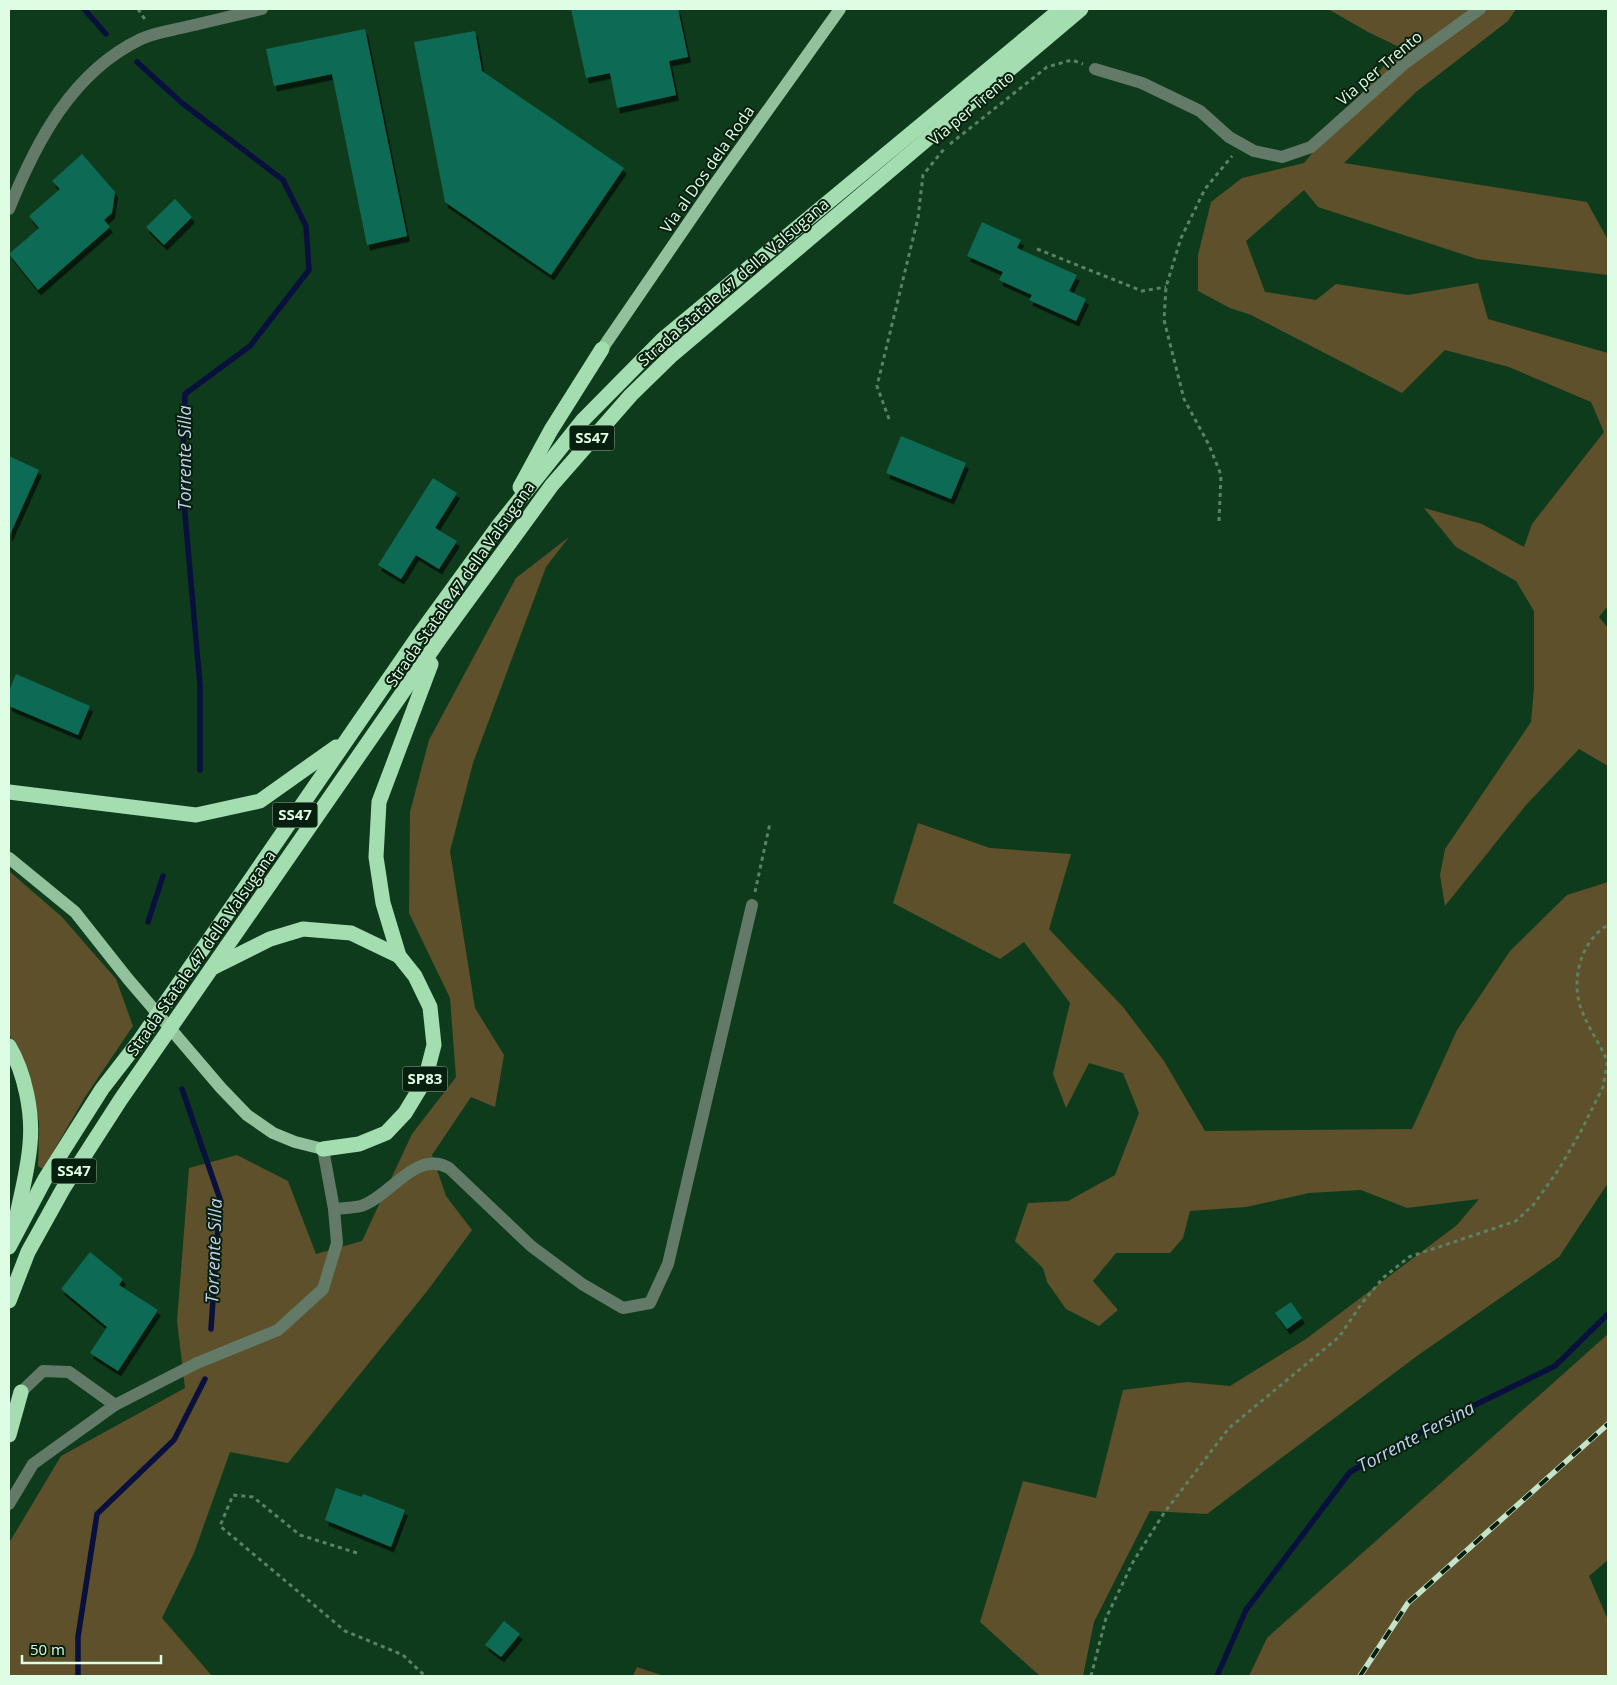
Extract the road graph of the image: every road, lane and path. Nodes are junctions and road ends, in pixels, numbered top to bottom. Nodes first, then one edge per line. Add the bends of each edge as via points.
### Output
1 (262, 9) edge
2 (840, 9) edge
3 (1061, 9) edge
4 (1081, 9) edge
5 (1480, 9) edge
6 (1095, 69) joint
7 (1242, 144) junction
8 (9, 209) edge
9 (1037, 249) dead end
10 (1166, 287) junction
11 (602, 349) joint
12 (889, 420) dead end
13 (1220, 521) dead end
14 (499, 525) junction
15 (441, 637) junction
16 (344, 742) junction
17 (9, 792) edge
18 (770, 823) dead end
19 (9, 858) edge
20 (752, 905) joint
21 (1608, 926) edge
22 (399, 956) junction
23 (212, 968) junction
24 (9, 1046) edge
25 (323, 1149) junction
26 (334, 1208) junction
27 (10, 1243) edge
28 (9, 1301) edge
29 (21, 1392) joint
30 (115, 1406) junction
31 (9, 1435) edge
32 (9, 1504) edge
33 (357, 1553) dead end
34 (425, 1676) edge
35 (1092, 1676) edge

1 - 8 street via 141,38 119,52 94,72 60,108 28,161
2 - 11 main road, Via al Dos dela Roda
3 - 14 highway, Strada Statale 47 della Valsugana / SS47 via 663,339 583,420
4 - 15 highway, Strada Statale 47 della Valsugana / SS47 via 679,349 631,395 552,485
5 - 7 street, Via per Trento via 1404,64 1311,147 1282,157 1254,151
6 - 7 street, Via per Trento via 1142,83 1200,111 1229,137
6 - 12 path, Via per Trento via 1072,60 1047,67 942,151 923,175 918,218 878,386
7 - 10 path via 1205,189 1181,238
9 - 10 path via 1142,290
10 - 13 path via 1164,320 1184,399 1221,475
11 - 14 highway via 551,430
14 - 16 highway, Strada Statale 47 della Valsugana / SS47
15 - 22 highway via 378,802 376,857 383,903
15 - 23 highway, Strada Statale 47 della Valsugana / SS47
16 - 17 highway via 260,801 196,815
16 - 27 highway, Strada Statale 47 della Valsugana / SS47 via 140,1040 102,1089 45,1179
18 - 20 path
19 - 25 main road, SP83 via 75,912 134,986 247,1115 273,1133
20 - 26 street via 668,1264 650,1303 623,1308 582,1284 531,1246 440,1163 418,1166 362,1206
21 - 35 path via 1590,940 1580,962 1578,980 1581,1010 1606,1056 1603,1087 1559,1169 1534,1204 1516,1221 1416,1254 1384,1277 1339,1337 1229,1428 1164,1513 1134,1562 1106,1618
22 - 23 highway, SP83 via 351,933 303,929 270,939
22 - 25 highway, SP83 via 415,976 430,1007 434,1045 425,1080 405,1113 386,1134 359,1144
23 - 28 highway, Strada Statale 47 della Valsugana / SS47 via 63,1188 28,1252
24 - 27 highway via 28,1101 30,1143
25 - 26 street
26 - 30 street via 337,1243 322,1289 278,1330 197,1363
29 - 30 street via 43,1371 68,1372
29 - 31 highway
30 - 32 street via 33,1464
33 - 34 path via 300,1535 253,1497 233,1495 220,1526 345,1631 403,1655

